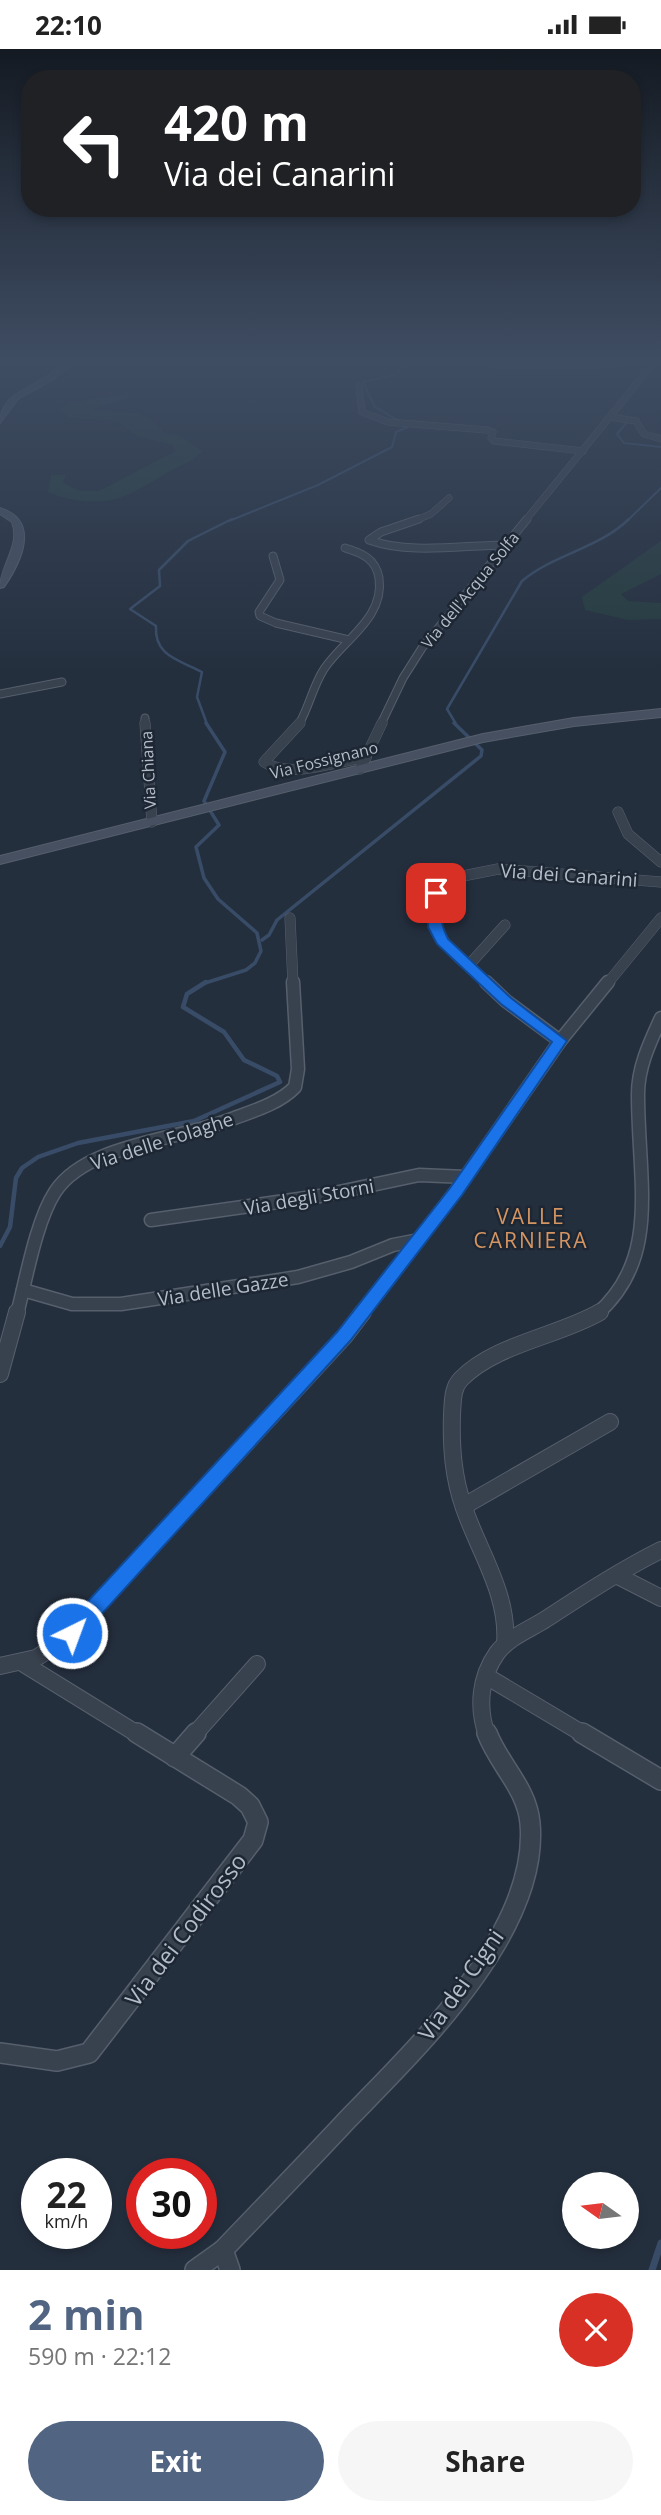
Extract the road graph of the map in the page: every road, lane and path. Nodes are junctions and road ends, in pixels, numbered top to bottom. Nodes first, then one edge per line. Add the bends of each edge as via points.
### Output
1 (573, 464) edge
2 (450, 498) dead end
3 (0, 511) edge
4 (506, 545) junction
5 (345, 548) dead end
6 (273, 556) dead end
7 (0, 585) edge
8 (349, 640) junction
9 (62, 683) dead end
10 (0, 694) edge
11 (661, 713) edge
12 (145, 718) dead end
13 (363, 764) junction
14 (618, 812) dead end
15 (152, 822) junction
16 (0, 860) edge
17 (661, 862) edge
18 (661, 882) edge
19 (290, 918) dead end
20 (661, 918) edge
21 (505, 925) dead end
22 (468, 966) junction
23 (661, 1018) edge
24 (560, 1041) junction
25 (466, 1177) junction
26 (656, 1193) dead end
27 (151, 1220) dead end
28 (419, 1240) junction
29 (644, 1275) dead end
30 (23, 1290) junction
31 (0, 1374) edge
32 (610, 1422) dead end
33 (464, 1506) junction
34 (661, 1550) edge
35 (616, 1575) junction
36 (661, 1598) edge
37 (506, 1644) junction
38 (24, 1664) junction
39 (257, 1664) dead end
40 (0, 1666) edge
41 (486, 1676) junction
42 (176, 1757) junction
43 (661, 1780) edge
44 (0, 2053) edge
45 (227, 2260) edge
46 (195, 2270) edge

1 - 4 street, Via dell'Acqua Solfa
2 - 4 street via 422,519 374,532 369,540 402,545
3 - 7 street via 15,519 19,531 11,566
4 - 13 street, Via dell'Acqua Solfa via 415,658
5 - 8 street via 369,556 380,583 376,606
6 - 8 street via 282,578 259,615
8 - 13 street via 322,673 296,729 264,762 271,768 287,769 341,759
9 - 10 street
11 - 13 street, Via Fossignano via 566,723
12 - 15 street, Via Chiana
13 - 15 street, Via Fossignano
14 - 17 street via 624,830
15 - 16 street, Via Fossignano
18 - 22 street, Via dei Canarini via 510,869 458,877 435,895 435,927 442,941
19 - 30 street, Via delle Folaghe via 298,1069 295,1087 241,1116 108,1155 71,1173 49,1199
20 - 24 street
21 - 22 street
22 - 24 street, Via dei Canarini
23 - 26 street via 638,1092
24 - 25 street
25 - 27 street, Via degli Storni via 424,1173 360,1189
25 - 28 street
28 - 30 street, Via delle Gazze via 299,1277 121,1304 72,1304
28 - 38 street via 328,1355 72,1633 47,1654
29 - 33 street via 607,1309 487,1362 459,1382 453,1400 452,1452
30 - 31 street, Via delle Folaghe
32 - 33 street
33 - 37 street via 503,1602
34 - 35 street, Via dei Cigni
35 - 36 street
35 - 37 street, Via dei Cigni
37 - 41 street, Via dei Cigni
38 - 40 street
38 - 42 street, Via dei Codirosso
39 - 42 street
41 - 43 street
41 - 45 street, Via dei Cigni via 481,1698 485,1730 521,1793 531,1823 526,1864 503,1928 430,2032
42 - 44 street, Via dei Codirosso via 250,1806 258,1822 248,1849 89,2053 59,2062
45 - 46 street, Via dei Cigni

